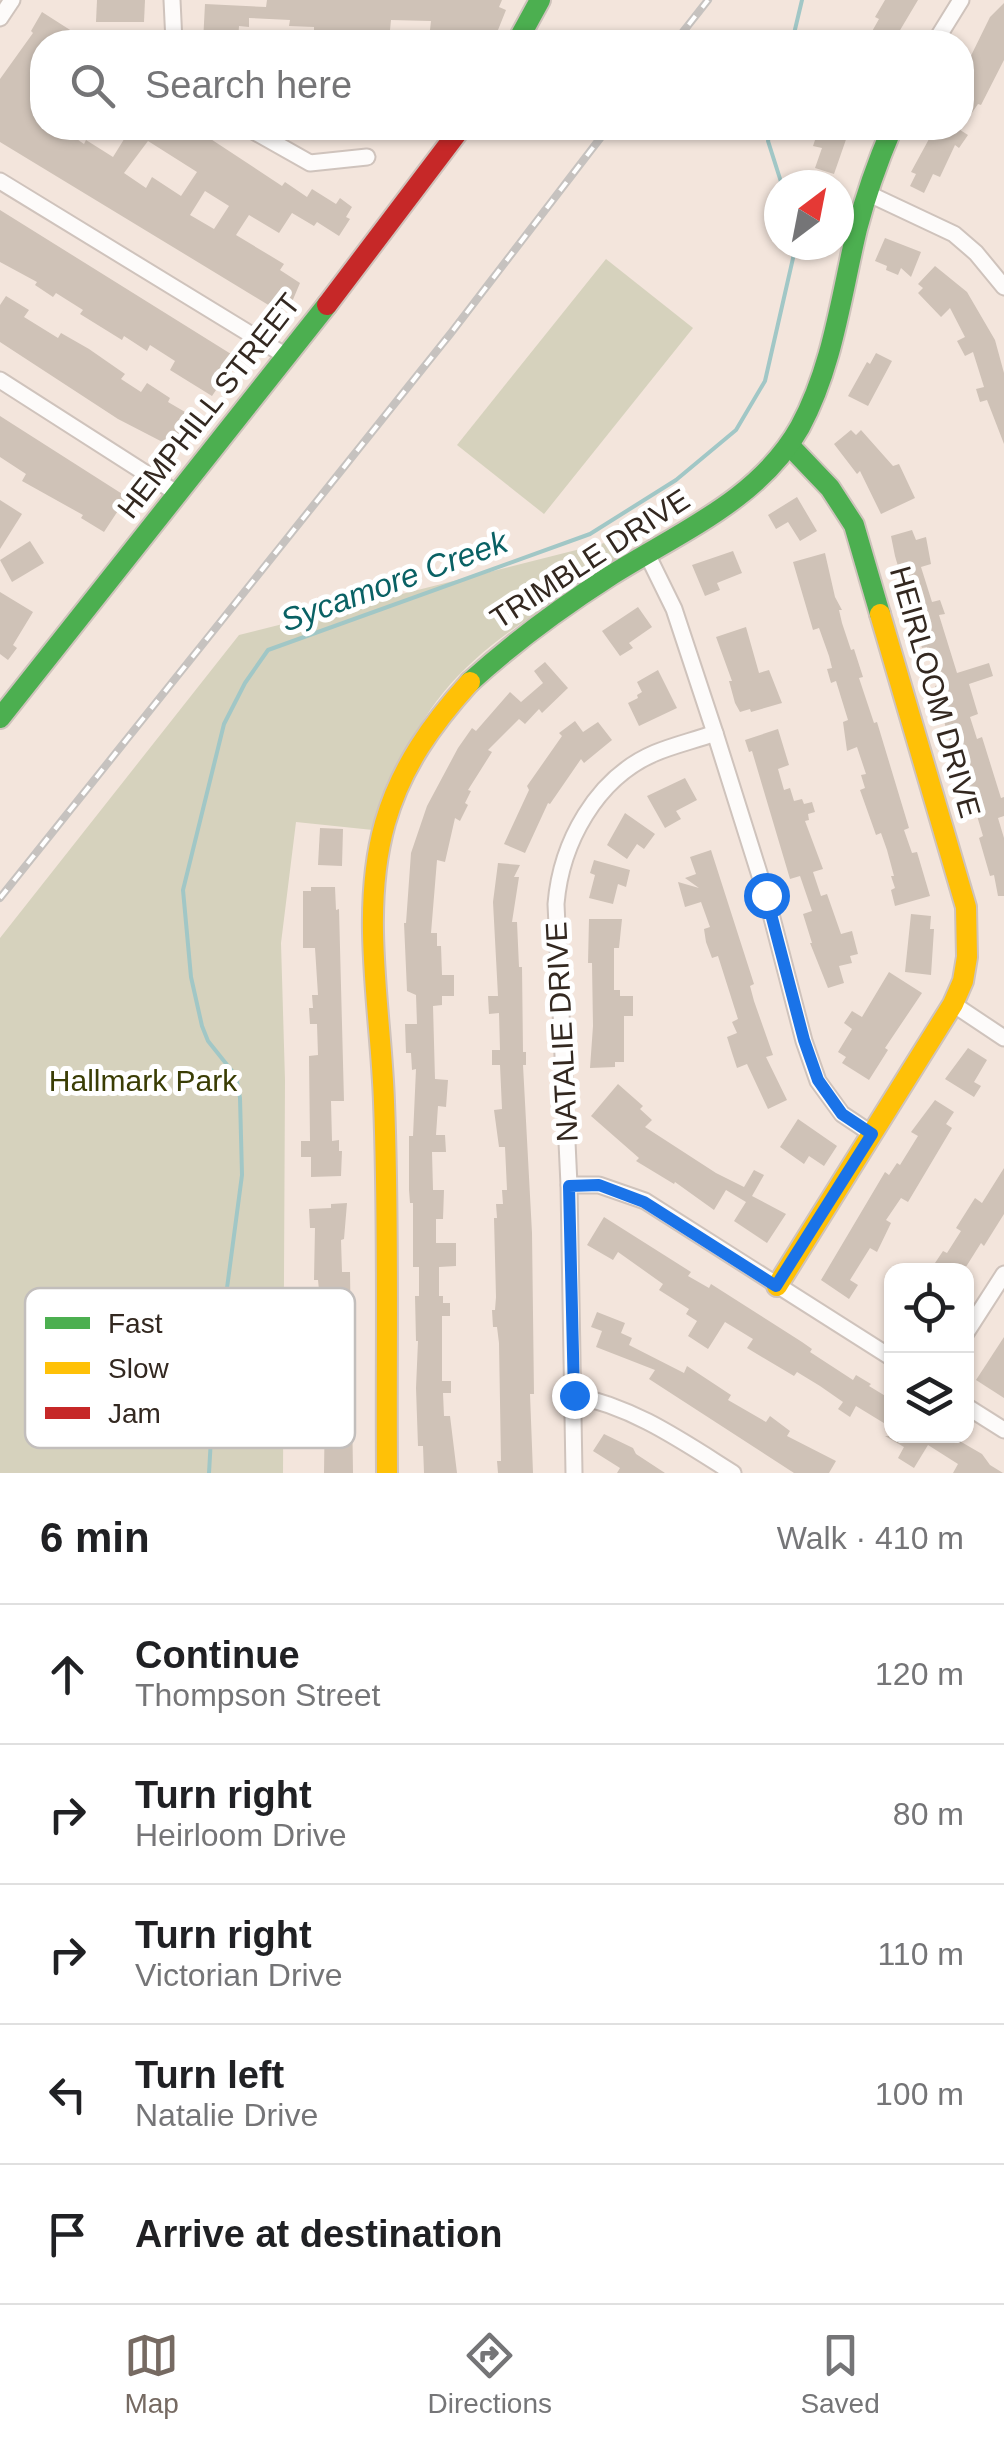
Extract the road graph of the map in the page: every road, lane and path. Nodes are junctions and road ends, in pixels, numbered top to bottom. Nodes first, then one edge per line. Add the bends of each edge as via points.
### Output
1 (12, 0) edge
2 (172, 0) edge
3 (540, 0) edge
4 (960, 0) edge
5 (0, 18) edge
6 (173, 30) edge
7 (524, 30) edge
8 (942, 30) edge
9 (270, 140) edge
10 (452, 140) edge
11 (887, 140) edge
12 (367, 157) dead end
13 (0, 181) edge
14 (867, 193) junction
15 (1004, 287) edge
16 (286, 356) junction
17 (0, 380) edge
18 (789, 445) junction
19 (178, 494) junction
20 (647, 554) junction
21 (0, 718) edge
22 (715, 733) junction
23 (953, 1004) junction
24 (1004, 1038) edge
25 (872, 1134) junction
26 (569, 1186) junction
27 (1004, 1274) edge
28 (776, 1286) junction
29 (974, 1321) edge
30 (884, 1353) edge
31 (574, 1395) junction
32 (974, 1411) edge
33 (1004, 1430) edge
34 (387, 1473) edge
35 (574, 1473) edge
36 (733, 1473) edge

1 - 5 street
2 - 6 street
3 - 7 street
4 - 8 street
9 - 12 street via 310,162
10 - 16 street, HEMPHILL STREET
11 - 14 street, TRIMBLE DRIVE
13 - 16 street
14 - 15 street via 954,234
14 - 18 street, TRIMBLE DRIVE via 818,390
16 - 19 street, HEMPHILL STREET
17 - 19 street
18 - 20 street, TRIMBLE DRIVE via 740,498
18 - 23 street, HEIRLOOM DRIVE via 845,508 864,552 966,907 969,957
19 - 21 street, HEMPHILL STREET
20 - 22 street via 674,608
20 - 34 street, TRIMBLE DRIVE via 502,650 462,690 415,755 387,821 374,890 384,1099
22 - 25 street via 818,1080 842,1114
22 - 26 street, NATALIE DRIVE via 633,766 589,808 564,855 556,904
23 - 24 street
23 - 25 street, HEIRLOOM DRIVE
25 - 28 street, HEIRLOOM DRIVE
26 - 28 street via 599,1185 644,1202
26 - 31 street, NATALIE DRIVE
27 - 29 street
28 - 30 street
31 - 35 street, NATALIE DRIVE
31 - 36 street via 650,1421
32 - 33 street

